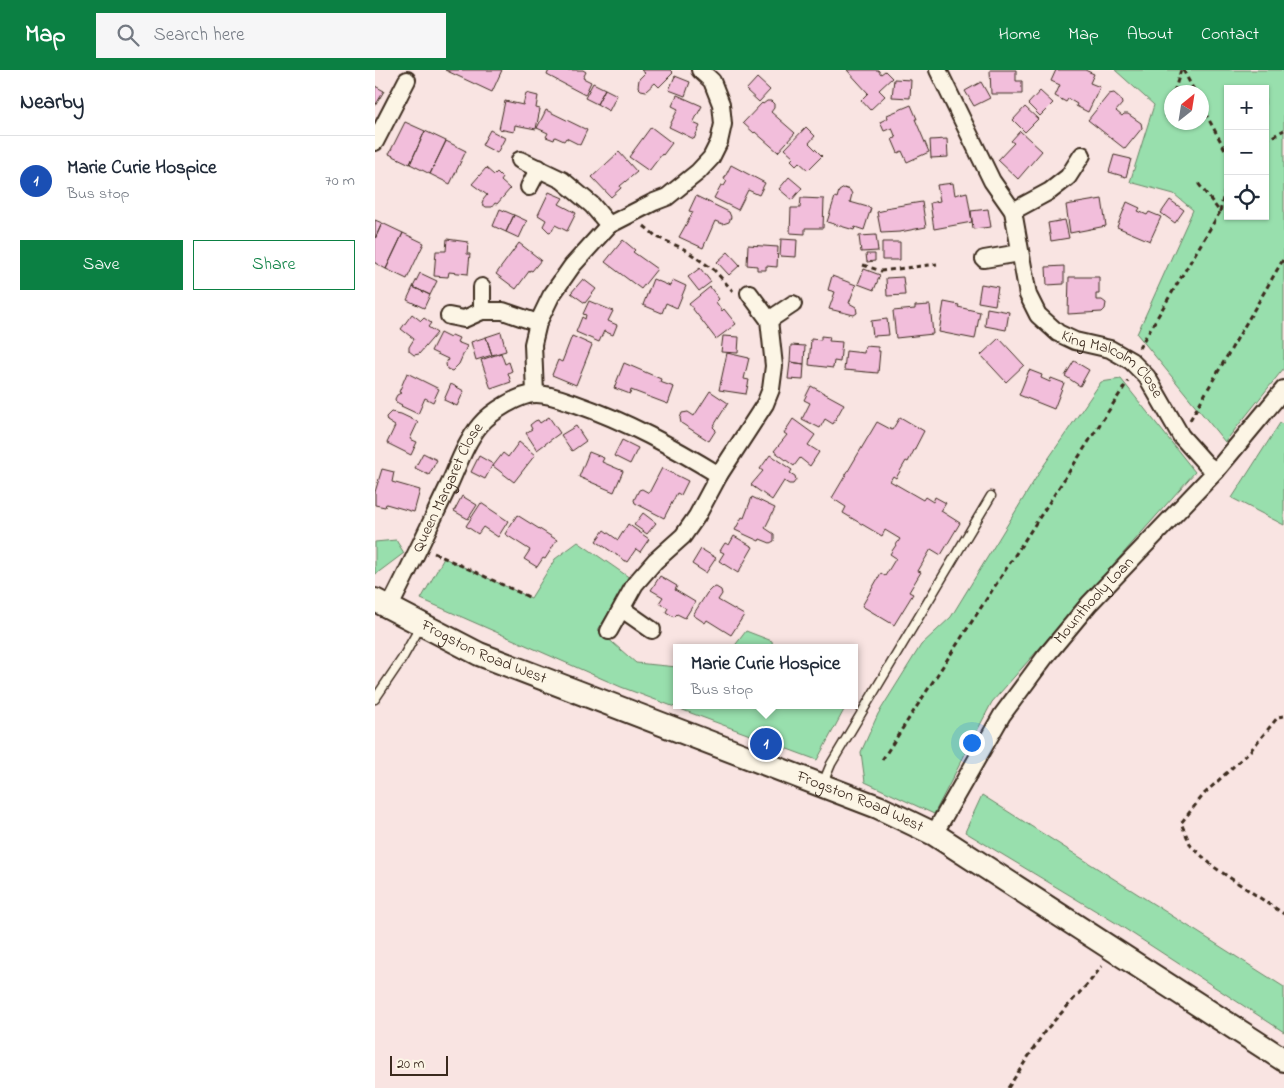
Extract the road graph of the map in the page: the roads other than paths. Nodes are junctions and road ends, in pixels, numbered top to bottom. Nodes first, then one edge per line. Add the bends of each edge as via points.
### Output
1 (700, 70) edge
2 (939, 70) edge
3 (407, 80) dead end
4 (375, 142) edge
5 (1082, 155) dead end
6 (520, 160) dead end
7 (539, 168) junction
8 (529, 187) dead end
9 (1013, 211) junction
10 (609, 225) junction
11 (1021, 253) junction
12 (984, 259) dead end
13 (482, 287) dead end
14 (749, 293) road end
15 (793, 304) dead end
16 (482, 311) junction
17 (449, 316) dead end
18 (769, 320) junction
19 (538, 323) junction
20 (1284, 389) edge
21 (535, 394) junction
22 (1216, 471) junction
23 (719, 475) junction
24 (991, 496) dead end
25 (382, 604) edge
26 (622, 608) junction
27 (421, 625) junction
28 (652, 630) dead end
29 (609, 631) dead end
30 (375, 699) edge
31 (822, 785) junction
32 (934, 834) junction
33 (1284, 1060) edge

1 - 10 street via 712,81 721,104 723,124 711,158 667,197
2 - 9 street, King Malcolm Close via 992,181
3 - 4 street
5 - 9 street via 1068,177
6 - 7 street
7 - 8 street
7 - 10 street via 562,180 592,205
9 - 11 street, King Malcolm Close
10 - 19 street via 572,266 551,296
11 - 12 street
11 - 22 street, King Malcolm Close via 1028,295 1038,315 1058,333 1075,341 1110,349 1134,363 1147,377 1181,436
13 - 16 street
14 - 18 street
15 - 18 street
16 - 17 street via 464,319
16 - 19 street via 503,311
18 - 23 street via 774,366 771,389 765,404
19 - 21 street via 533,344
20 - 22 street, Mounthooly Loan
21 - 23 street, Queen Margaret Close via 555,397 634,426
21 - 25 street, Queen Margaret Close via 494,412 469,441 420,546
22 - 32 street, Mounthooly Loan via 1089,604 1045,658 1002,715
23 - 26 street via 683,536 635,584
24 - 31 lane via 831,764
25 - 27 main road, Frogston Road West
26 - 28 street
26 - 29 street
27 - 30 lane
27 - 31 main road, Frogston Road West via 479,654
31 - 32 main road, Frogston Road West
32 - 33 main road, Frogston Road West

